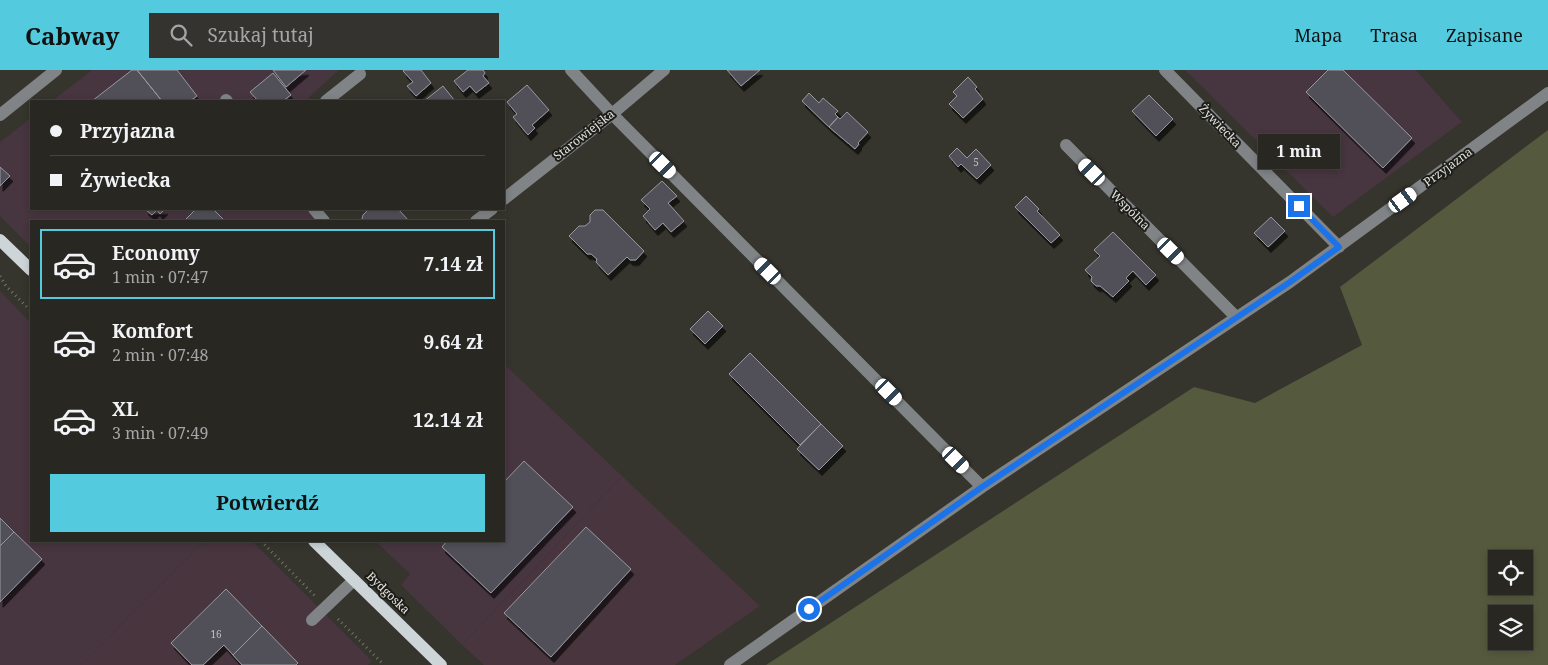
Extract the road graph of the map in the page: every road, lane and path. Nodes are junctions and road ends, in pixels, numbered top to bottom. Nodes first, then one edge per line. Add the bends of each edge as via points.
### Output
1 (56, 70) edge
2 (571, 70) edge
3 (664, 70) edge
4 (1165, 70) edge
5 (360, 74) dead end
6 (1548, 93) edge
7 (327, 100) edge
8 (612, 114) junction
9 (0, 115) edge
10 (1066, 145) dead end
11 (505, 198) edge
12 (315, 210) edge
13 (491, 210) edge
14 (323, 220) edge
15 (477, 220) edge
16 (0, 240) edge
17 (1339, 247) junction
18 (30, 269) edge
19 (0, 276) edge
20 (30, 310) edge
21 (1236, 317) junction
22 (982, 487) junction
23 (315, 542) edge
24 (354, 580) junction
25 (312, 620) dead end
26 (442, 665) edge
27 (730, 665) edge

1 - 9 street
2 - 8 street
3 - 8 street, Starowiejska
4 - 17 street, Żywiecka
5 - 7 street
6 - 17 street, Przyjazna
8 - 11 street, Starowiejska
8 - 22 street
10 - 21 street, Wspólna
12 - 14 street
13 - 15 street
16 - 18 main road
17 - 21 street, Przyjazna
19 - 20 path
21 - 22 street, Przyjazna
22 - 27 street, Przyjazna
23 - 24 main road, Bydgoska
24 - 25 street
24 - 26 main road, Bydgoska

